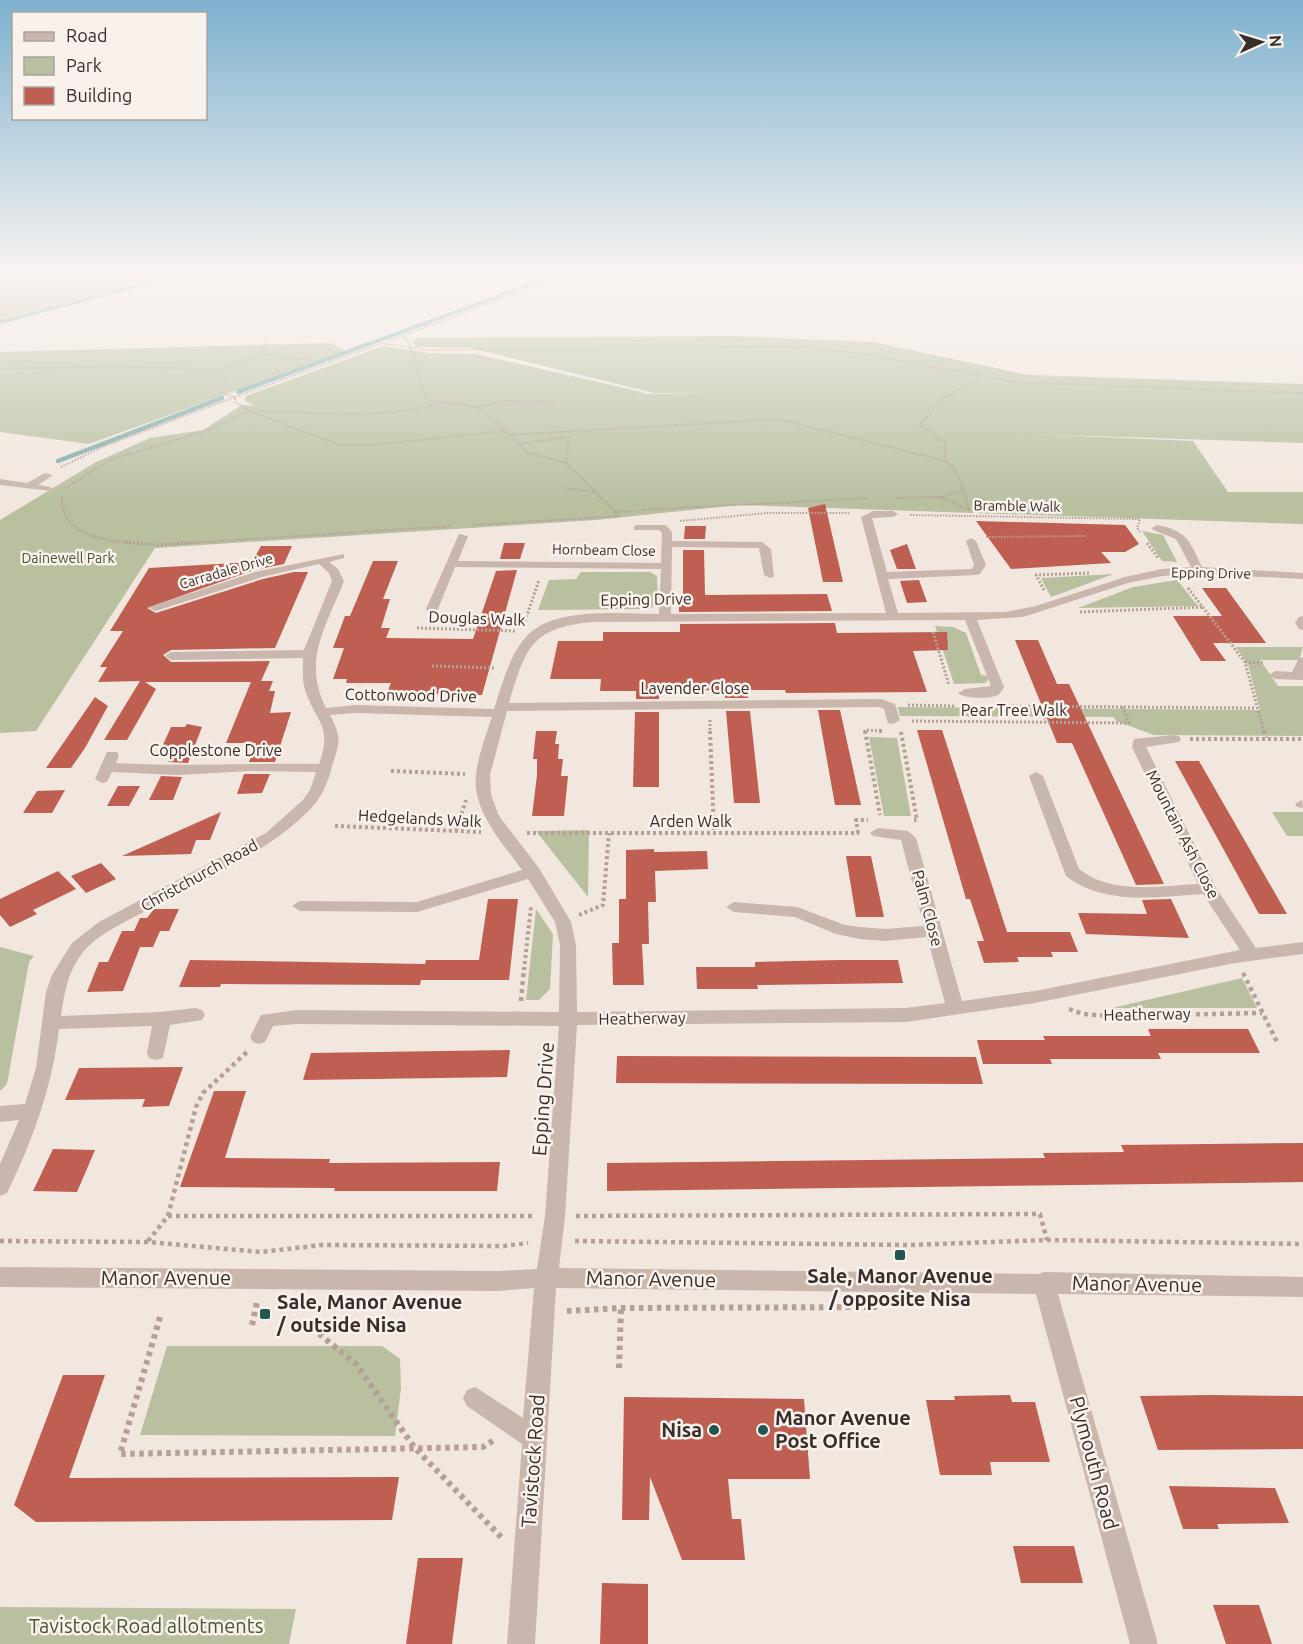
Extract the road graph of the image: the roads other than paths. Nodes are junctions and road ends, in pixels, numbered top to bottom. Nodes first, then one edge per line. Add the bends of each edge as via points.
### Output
1 (48, 475) dead end
2 (0, 482) edge
3 (29, 486) junction
4 (47, 489) dead end
5 (893, 514) road end
6 (638, 528) road end
7 (1157, 528) dead end
8 (463, 531) road end
9 (971, 541) road end
10 (667, 544) junction
11 (340, 556) dead end
12 (323, 562) junction
13 (451, 564) junction
14 (664, 566) junction
15 (1199, 572) junction
16 (770, 575) dead end
17 (882, 576) junction
18 (1303, 576) edge
19 (155, 607) dead end
20 (432, 609) dead end
21 (665, 617) junction
22 (893, 617) junction
23 (970, 617) junction
24 (1303, 620) edge
25 (1303, 626) edge
26 (309, 654) junction
27 (171, 656) dead end
28 (1303, 661) edge
29 (1275, 675) dead end
30 (1300, 676) edge
31 (957, 695) road end
32 (502, 710) junction
33 (321, 712) junction
34 (898, 724) road end
35 (1174, 739) road end
36 (107, 767) dead end
37 (326, 768) junction
38 (1036, 776) dead end
39 (878, 833) road end
40 (533, 872) junction
41 (1208, 889) junction
42 (300, 906) dead end
43 (735, 907) dead end
44 (935, 931) junction
45 (1303, 948) edge
46 (1243, 955) junction
47 (955, 1009) junction
48 (196, 1015) dead end
49 (568, 1019) junction
50 (162, 1020) junction
51 (52, 1023) junction
52 (259, 1037) road end
53 (156, 1053) dead end
54 (33, 1111) junction
55 (0, 1114) edge
56 (0, 1187) edge
57 (0, 1277) edge
58 (546, 1278) junction
59 (1044, 1282) junction
60 (1303, 1287) edge
61 (475, 1398) dead end
62 (525, 1430) junction
63 (521, 1644) edge
64 (1144, 1644) edge

1 - 3 street
2 - 3 street
3 - 4 street
5 - 17 street via 868,515
6 - 10 street, Hornbeam Close via 666,529
7 - 15 street via 1180,534
8 - 13 street
9 - 17 street via 980,565 976,572
10 - 14 street, Hornbeam Close
10 - 16 street via 762,545
11 - 12 street, Carradale Drive
12 - 19 street, Carradale Drive via 259,574
12 - 26 street, Christchurch Road via 334,571 338,581
13 - 14 street, Hornbeam Close
13 - 20 street
14 - 21 street, Hornbeam Close
15 - 18 street, Epping Drive
15 - 23 street, Epping Drive via 1171,571 1129,579 1019,614
17 - 22 street
21 - 22 street, Epping Drive
21 - 32 street, Epping Drive via 592,618 537,632 522,649
22 - 23 street, Epping Drive
23 - 31 street via 998,687 993,692
24 - 25 street
26 - 27 street
26 - 33 street, Christchurch Road via 309,681
28 - 30 street
29 - 30 street
32 - 33 street, Cottonwood Drive via 355,708
32 - 34 street, Lavender Close via 709,704 892,705
32 - 40 street, Epping Drive via 483,775 484,795 492,816
33 - 37 street, Christchurch Road via 333,734
35 - 41 street, Mountain Ash Close via 1138,742
36 - 37 street, Copplestone Drive via 178,771
37 - 51 street, Christchurch Road via 308,803 271,836 105,926 78,947 55,992
38 - 41 street via 1072,872 1079,879 1119,891
39 - 44 street, Palm Close via 903,834 908,838
40 - 42 street via 417,907
40 - 49 street, Epping Drive via 563,922 568,945
41 - 46 street, Mountain Ash Close
43 - 44 street via 797,912 860,933
44 - 47 street, Palm Close
45 - 46 street, Heatherway
46 - 47 street, Heatherway
47 - 49 street, Heatherway via 906,1015
48 - 50 street
49 - 52 street, Heatherway via 297,1017 267,1020
49 - 58 street, Epping Drive via 555,1216
50 - 51 street
50 - 53 street
51 - 54 street, Christchurch Road
54 - 55 street
54 - 56 street, Christchurch Road
57 - 58 street, Manor Avenue via 496,1281
58 - 59 street, Manor Avenue
58 - 62 street, Tavistock Road
59 - 60 street, Manor Avenue
59 - 64 street, Plymouth Road
61 - 62 street
62 - 63 street, Tavistock Road via 527,1563

